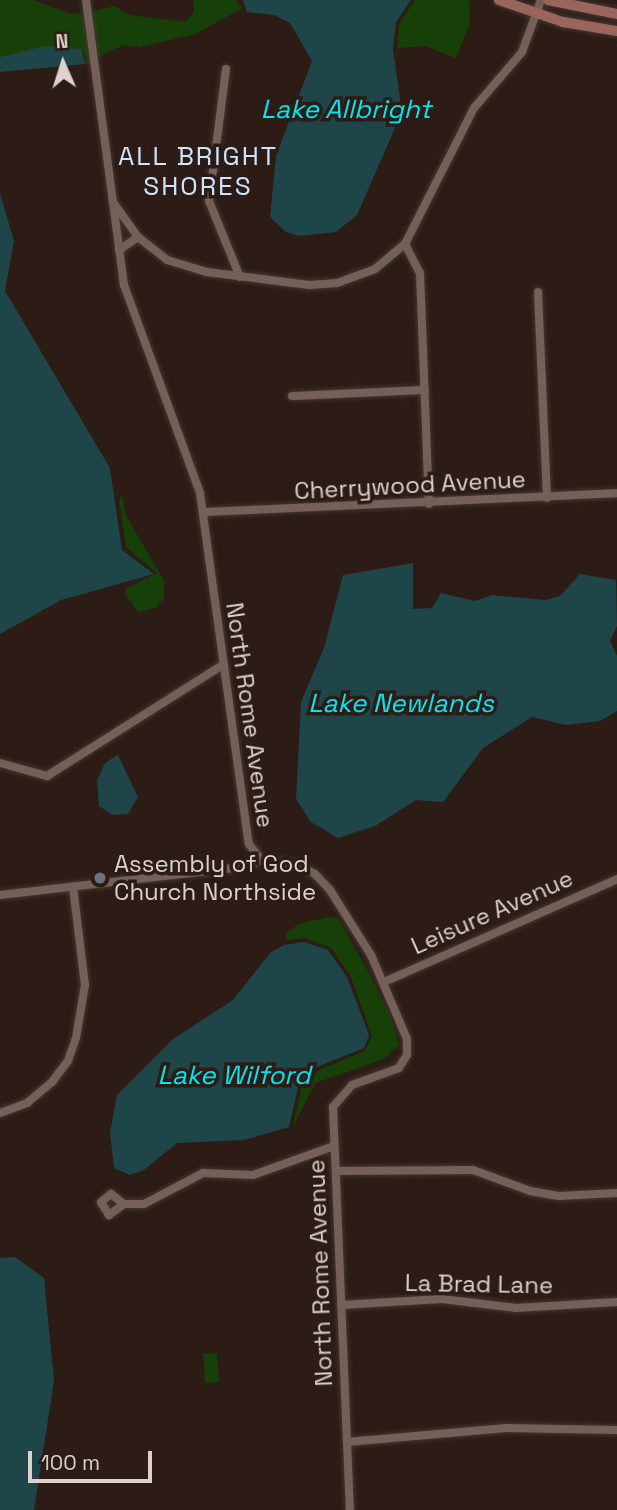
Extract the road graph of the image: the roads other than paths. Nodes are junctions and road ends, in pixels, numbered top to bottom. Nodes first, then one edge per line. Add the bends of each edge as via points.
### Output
1 (86, 0) edge
2 (499, 0) edge
3 (541, 0) edge
4 (548, 0) edge
5 (535, 14) junction
6 (617, 15) edge
7 (617, 31) edge
8 (226, 69) dead end
9 (113, 202) junction
10 (138, 237) junction
11 (405, 244) junction
12 (119, 250) junction
13 (240, 276) junction
14 (538, 292) dead end
15 (425, 390) junction
16 (292, 396) dead end
17 (617, 493) edge
18 (547, 498) junction
19 (429, 504) junction
20 (204, 512) junction
21 (224, 664) junction
22 (0, 763) edge
23 (261, 860) junction
24 (617, 879) edge
25 (73, 887) junction
26 (0, 895) edge
27 (384, 982) junction
28 (0, 1113) edge
29 (334, 1146) junction
30 (336, 1171) junction
31 (617, 1193) edge
32 (124, 1205) dead end
33 (617, 1302) edge
34 (341, 1305) junction
35 (617, 1430) edge
36 (347, 1442) junction
37 (350, 1510) edge

1 - 9 street, North Rome Avenue
2 - 5 main road
3 - 5 street
4 - 6 main road
5 - 7 main road
5 - 11 street via 522,52 474,108
8 - 13 street via 209,201
9 - 10 street
9 - 12 street, North Rome Avenue
10 - 12 street
10 - 13 street via 166,260
11 - 13 street via 374,269 337,283 309,285
11 - 15 street via 420,273
12 - 20 street, North Rome Avenue via 124,285 197,479
14 - 18 street
15 - 16 street
15 - 19 street
17 - 18 street, Cherrywood Avenue
18 - 19 street, Cherrywood Avenue
19 - 20 street, Cherrywood Avenue
20 - 21 street, North Rome Avenue
21 - 22 street via 47,776
21 - 23 street, North Rome Avenue via 242,814 249,844
23 - 25 street via 242,867
23 - 27 street, North Rome Avenue via 296,864 315,874
24 - 27 street, Leisure Avenue
25 - 26 street
25 - 28 street via 85,985 76,1038 68,1061 52,1082 27,1103
27 - 29 street, North Rome Avenue via 407,1040 407,1055 388,1076 352,1085 339,1096 333,1107
29 - 30 street, North Rome Avenue
29 - 32 street via 253,1175 203,1173 144,1203
30 - 31 street via 473,1170 540,1193
30 - 34 street, North Rome Avenue
33 - 34 street, La Brad Lane via 516,1308 442,1299
34 - 36 street, North Rome Avenue
35 - 36 street via 506,1428
36 - 37 street, North Rome Avenue

